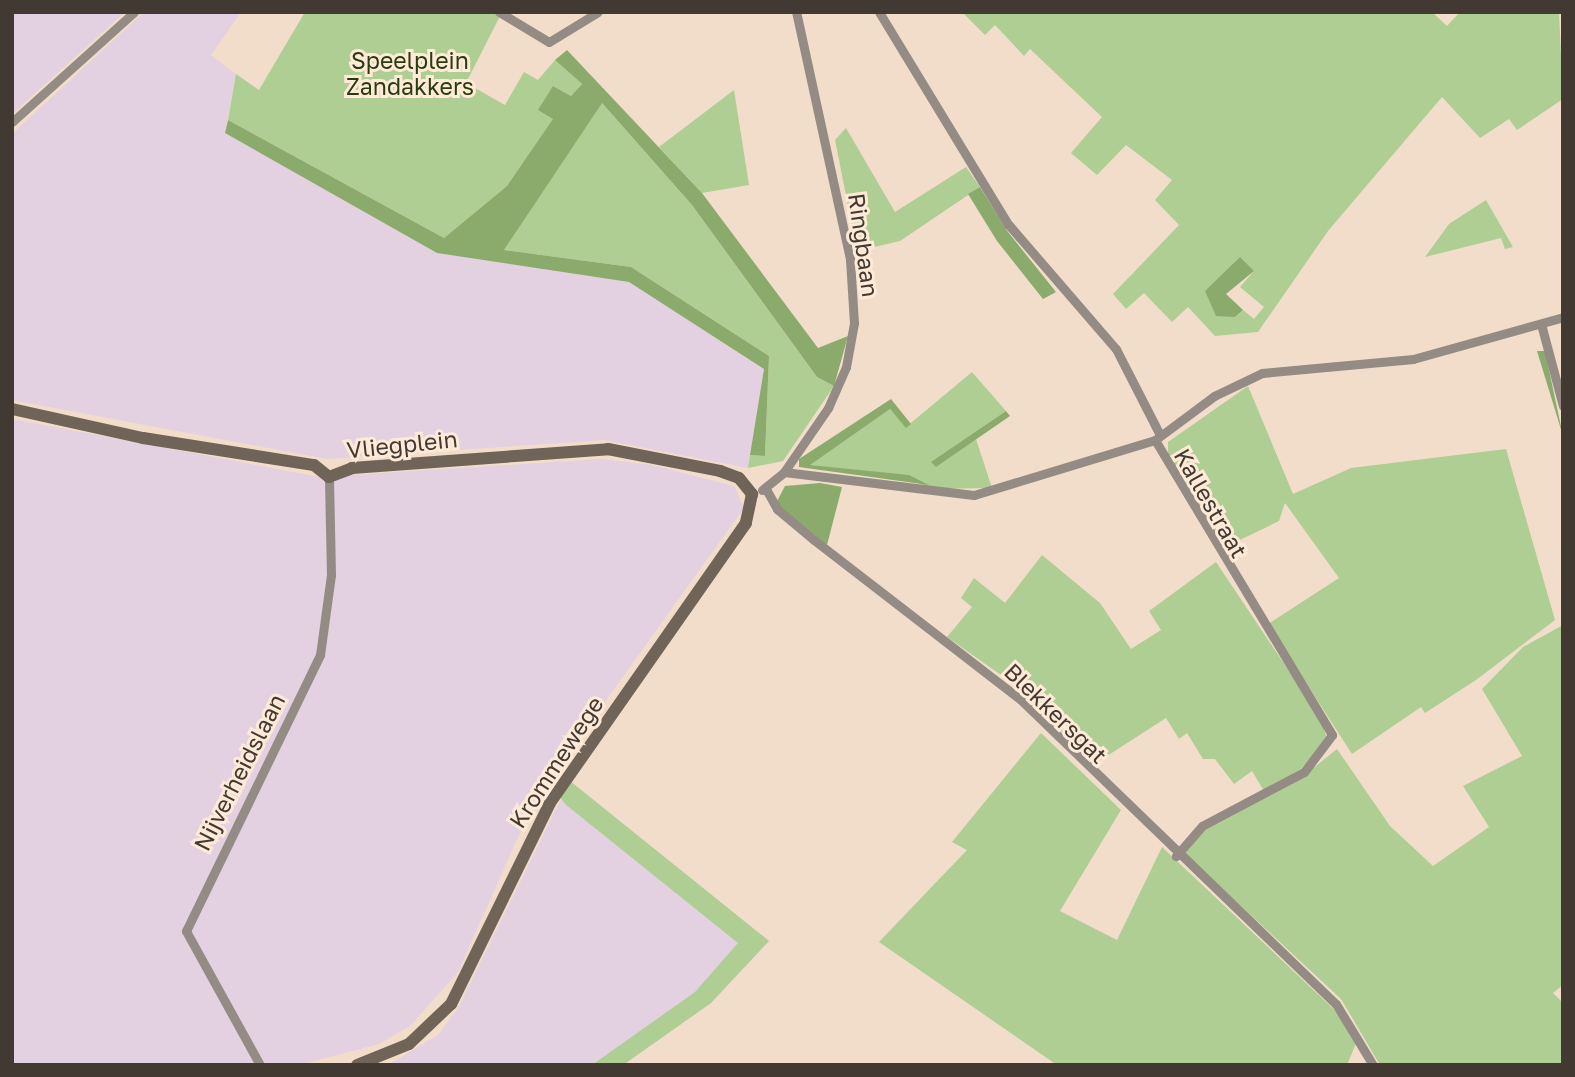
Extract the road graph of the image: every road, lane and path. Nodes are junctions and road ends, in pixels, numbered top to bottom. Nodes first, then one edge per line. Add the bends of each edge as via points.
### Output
1 (134, 12) edge
2 (499, 12) edge
3 (598, 12) edge
4 (796, 12) edge
5 (879, 12) edge
6 (12, 122) edge
7 (1563, 317) edge
8 (1541, 324) junction
9 (1563, 406) edge
10 (12, 409) edge
11 (1158, 438) junction
12 (784, 472) junction
13 (329, 477) junction
14 (766, 489) junction
15 (752, 494) junction
16 (1176, 856) junction
17 (359, 1064) edge
18 (261, 1065) edge
19 (1373, 1065) edge

1 - 6 street
2 - 3 street via 549,42
4 - 12 street, Ringbaan via 850,259 854,323 838,387
5 - 11 street, Kallestraat via 1008,224 1116,349
7 - 8 street
8 - 9 street
8 - 11 street via 1413,359 1262,373 1214,396
10 - 13 street, Vliegplein via 143,438 314,465
11 - 12 street, Kallestraat via 974,495
11 - 16 street, Kallestraat via 1332,735 1304,772 1202,826
12 - 14 street, Ringbaan
13 - 15 street, Vliegplein via 352,468 608,449 720,471 739,478
13 - 18 street, Nijverheidslaan via 331,575 320,655 186,931
14 - 15 street, Ringbaan
14 - 16 street, Blekkersgat via 777,509 814,540 1020,699
15 - 17 street, Krommewege via 744,525 550,803 451,1004 409,1044
16 - 19 street, Blekkersgat via 1346,1014

